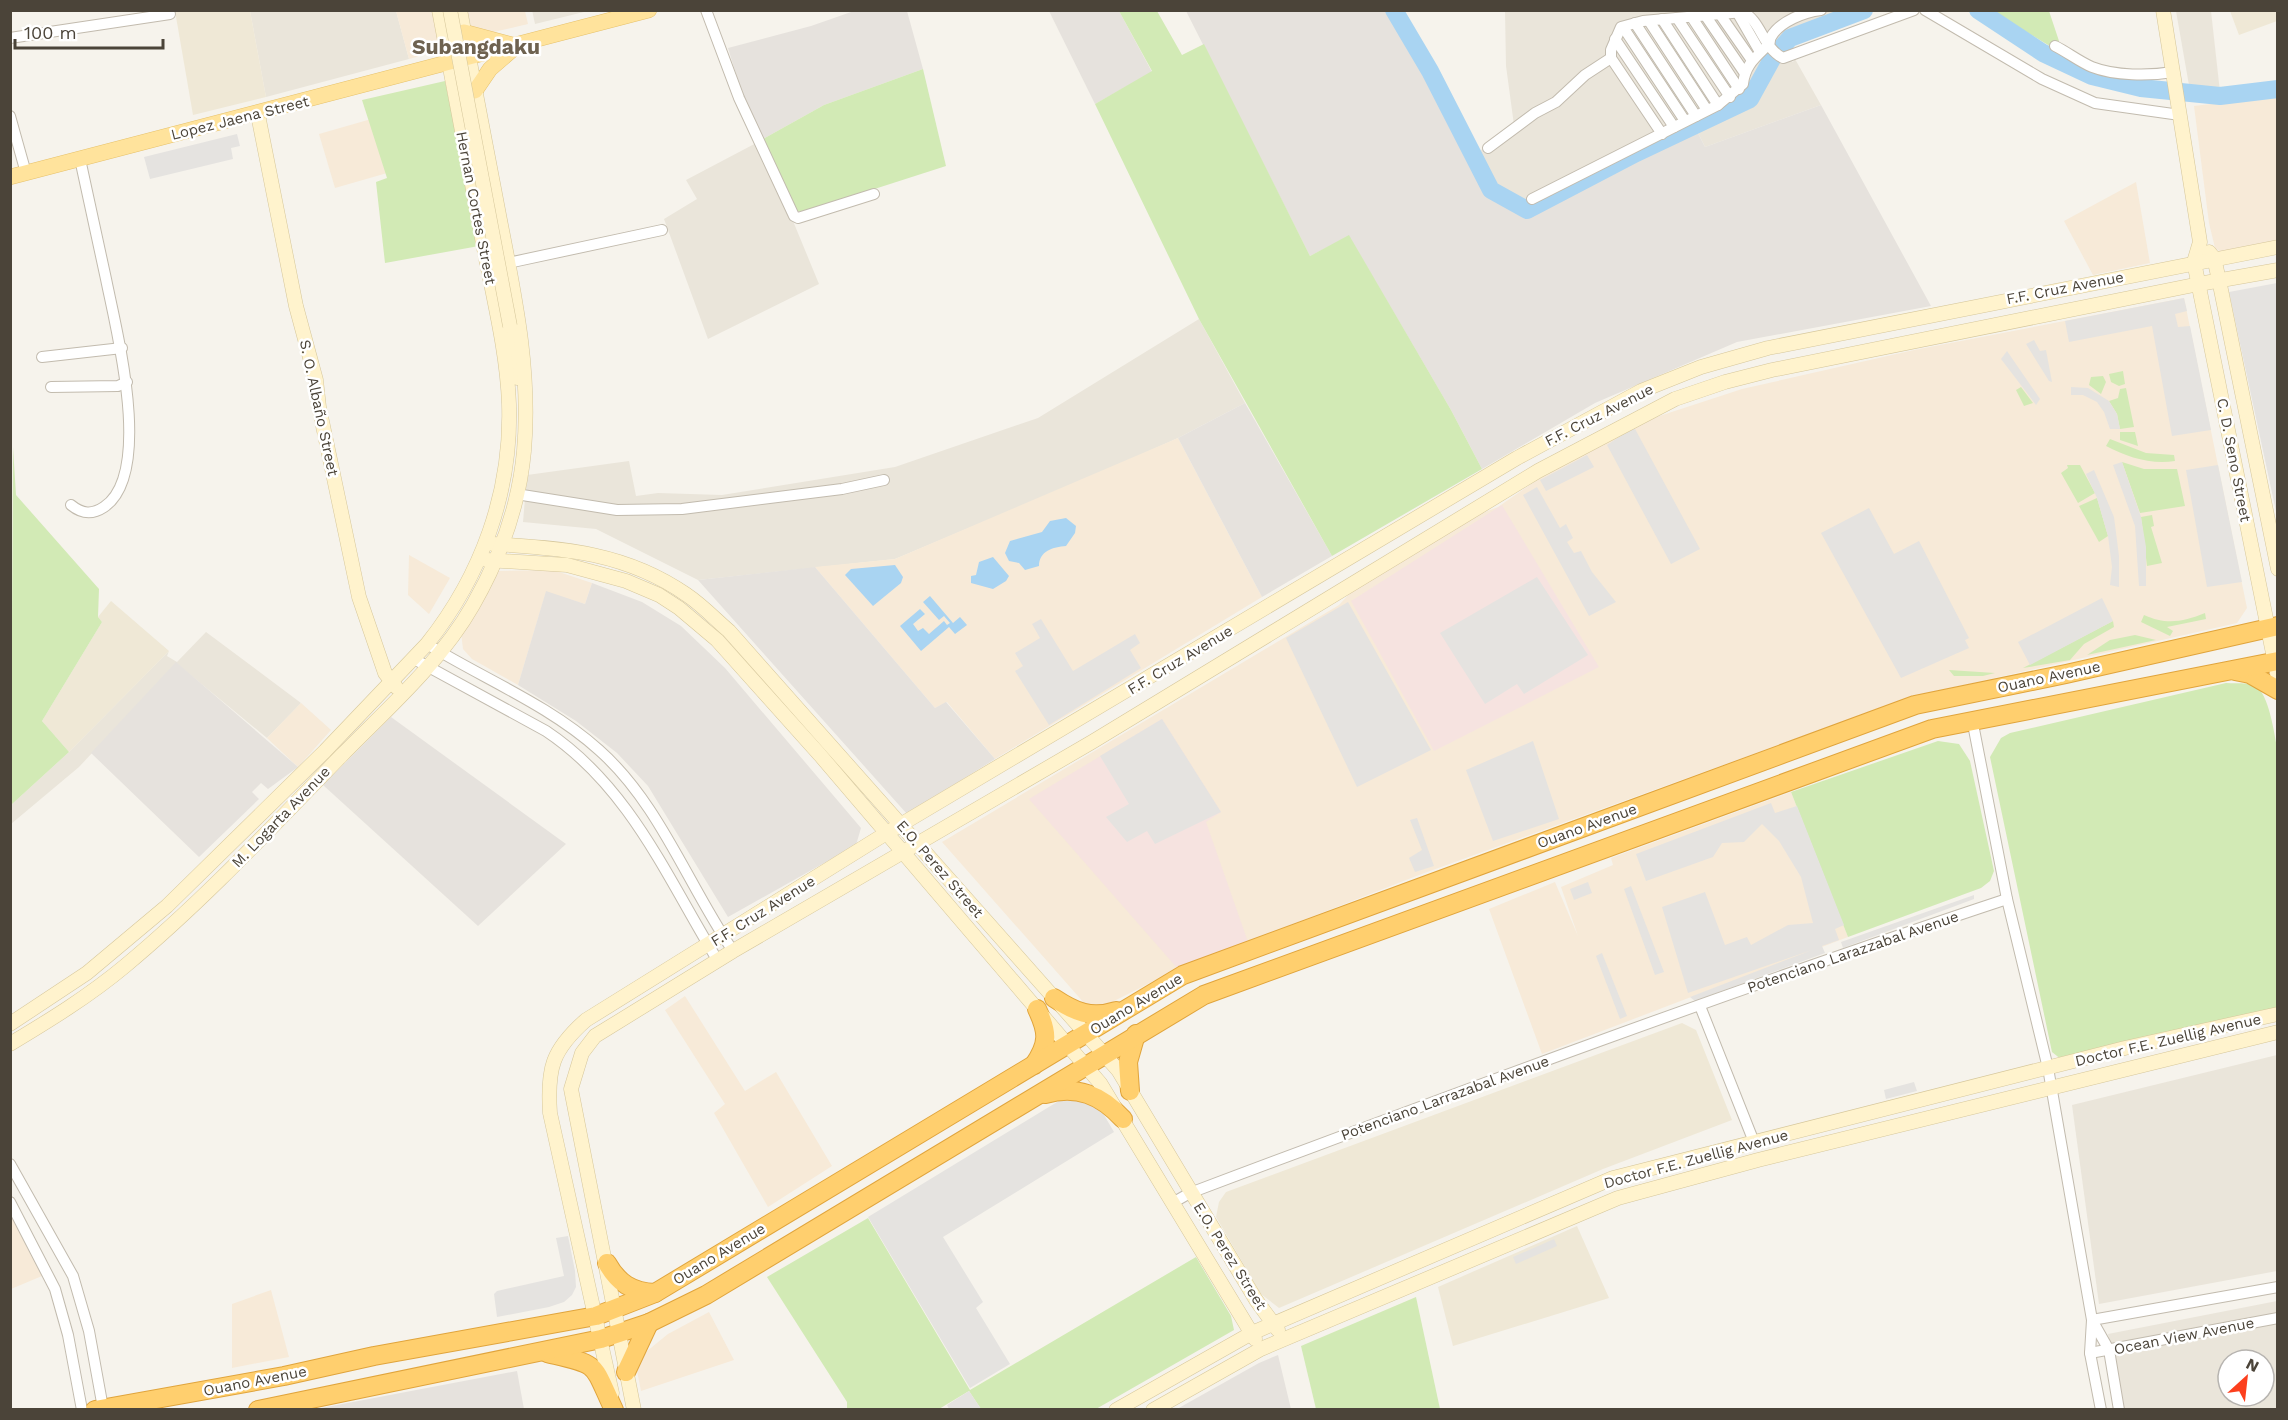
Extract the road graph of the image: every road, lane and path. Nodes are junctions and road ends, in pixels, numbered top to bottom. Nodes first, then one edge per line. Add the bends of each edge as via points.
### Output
1 (439, 10) edge
2 (450, 10) edge
3 (459, 10) edge
4 (649, 10) edge
5 (706, 10) edge
6 (1821, 10) edge
7 (1914, 10) edge
8 (1925, 10) edge
9 (2163, 10) edge
10 (1737, 12) edge
11 (1719, 13) junction
12 (170, 14) dead end
13 (1705, 15) junction
14 (1691, 16) junction
15 (1677, 18) junction
16 (1662, 19) junction
17 (1649, 21) junction
18 (1635, 23) junction
19 (1623, 27) junction
20 (464, 32) junction
21 (10, 38) edge
22 (1615, 39) junction
23 (2055, 45) dead end
24 (516, 46) junction
25 (1699, 52) junction
26 (1766, 53) junction
27 (1611, 58) junction
28 (469, 59) junction
29 (1689, 60) junction
30 (450, 64) junction
31 (1679, 66) junction
32 (1744, 72) junction
33 (1669, 74) junction
34 (2174, 77) junction
35 (1659, 82) junction
36 (1739, 89) junction
37 (1649, 90) junction
38 (475, 91) junction
39 (1640, 97) junction
40 (1730, 97) junction
41 (1713, 107) junction
42 (2179, 111) junction
43 (258, 115) junction
44 (1696, 116) junction
45 (10, 117) edge
46 (1685, 122) junction
47 (1674, 127) junction
48 (1662, 134) junction
49 (1488, 148) dead end
50 (80, 159) junction
51 (26, 173) junction
52 (10, 177) edge
53 (874, 194) dead end
54 (1532, 199) dead end
55 (662, 230) dead end
56 (2200, 242) junction
57 (2277, 247) edge
58 (2214, 258) junction
59 (2194, 262) junction
60 (508, 263) junction
61 (2277, 270) edge
62 (2219, 280) junction
63 (2199, 284) junction
64 (122, 348) junction
65 (42, 357) dead end
66 (516, 374) junction
67 (127, 382) junction
68 (51, 387) dead end
69 (509, 406) junction
70 (525, 406) junction
71 (2246, 412) junction
72 (2225, 415) junction
73 (884, 480) dead end
74 (516, 494) junction
75 (71, 505) dead end
76 (486, 543) junction
77 (502, 544) junction
78 (2275, 546) edge
79 (479, 560) junction
80 (496, 561) junction
81 (2277, 569) edge
82 (2272, 627) edge
83 (427, 644) junction
84 (440, 652) junction
85 (414, 658) junction
86 (755, 659) junction
87 (428, 666) junction
88 (2276, 667) edge
89 (743, 669) junction
90 (2230, 670) junction
91 (391, 683) junction
92 (2277, 690) edge
93 (402, 693) junction
94 (1972, 720) junction
95 (902, 825) junction
96 (885, 834) junction
97 (920, 844) junction
98 (903, 854) junction
99 (1425, 886) junction
100 (2007, 899) junction
101 (1436, 909) junction
102 (723, 936) junction
103 (708, 945) junction
104 (734, 951) junction
105 (718, 961) junction
106 (87, 973) junction
107 (97, 988) junction
108 (1054, 998) junction
109 (1134, 1005) junction
110 (1700, 1006) junction
111 (1037, 1009) junction
112 (2277, 1014) edge
113 (10, 1024) edge
114 (2277, 1032) edge
115 (1136, 1034) junction
116 (1086, 1035) junction
117 (10, 1044) edge
118 (1067, 1046) junction
119 (1103, 1054) junction
120 (1084, 1065) junction
121 (1033, 1066) junction
122 (2048, 1068) junction
123 (2051, 1089) junction
124 (1130, 1091) junction
125 (1026, 1101) junction
126 (1123, 1119) junction
127 (1754, 1142) junction
128 (10, 1164) edge
129 (24, 1189) junction
130 (1190, 1193) junction
131 (10, 1196) edge
132 (10, 1202) edge
133 (1174, 1202) junction
134 (607, 1263) junction
135 (2277, 1287) edge
136 (655, 1293) junction
137 (614, 1309) junction
138 (596, 1316) junction
139 (2277, 1318) edge
140 (2092, 1320) junction
141 (649, 1323) junction
142 (1275, 1324) junction
143 (1252, 1333) junction
144 (610, 1337) junction
145 (1283, 1340) junction
146 (1261, 1349) junction
147 (2109, 1350) junction
148 (542, 1352) junction
149 (2090, 1353) junction
150 (626, 1372) junction
151 (99, 1409) edge
152 (82, 1410) edge
153 (258, 1410) edge
154 (615, 1410) edge
155 (634, 1410) edge
156 (1116, 1410) edge
157 (1154, 1410) edge
158 (2101, 1410) edge
159 (2119, 1410) edge

1 - 30 street, Hernan Cortes Street
2 - 66 street, Hernan Cortes Street, bridge
3 - 20 street, Hernan Cortes Street
4 - 24 main road, Lopez Jaena Street
5 - 53 street via 739,98 794,216
6 - 26 street via 1804,13 1781,28 1771,36
7 - 26 street via 1788,57
8 - 42 street via 2042,79 2095,103
9 - 34 street, C. D. Seno Street
10 - 11 street
10 - 26 street via 1750,15
11 - 13 street
11 - 26 street
12 - 21 street
13 - 14 street
13 - 32 street
14 - 15 street
14 - 36 street
15 - 16 street
15 - 25 street
16 - 17 street
16 - 29 street
17 - 18 street
17 - 31 street
18 - 19 street
18 - 33 street
19 - 22 street
19 - 35 street
20 - 24 main road
20 - 28 street, Hernan Cortes Street
22 - 27 street
22 - 37 street
23 - 34 street via 2093,68
24 - 28 main road, Lopez Jaena Street
24 - 38 main road via 490,69
25 - 29 street
25 - 40 street
26 - 32 street
27 - 39 street
27 - 49 street via 1556,102
28 - 30 main road, Lopez Jaena Street
28 - 38 street, Hernan Cortes Street
29 - 31 street
29 - 41 street
30 - 43 main road, Lopez Jaena Street
30 - 69 street, Hernan Cortes Street via 499,328
31 - 33 street
31 - 41 street
32 - 36 street
33 - 35 street
33 - 44 street
34 - 42 street, C. D. Seno Street
35 - 37 street
35 - 46 street
36 - 40 street
37 - 39 street
37 - 47 street
38 - 60 street, Hernan Cortes Street
39 - 48 street
40 - 41 street
41 - 44 street
42 - 56 street, C. D. Seno Street
43 - 50 main road, Lopez Jaena Street
43 - 91 street, S. O. Albaño Street via 359,597
44 - 46 street
45 - 51 street
46 - 47 street
47 - 48 street
48 - 54 street
50 - 51 main road, Lopez Jaena Street
50 - 64 street
51 - 52 main road, Lopez Jaena Street
55 - 60 street
56 - 58 street, C. D. Seno Street
56 - 59 street, C. D. Seno Street
57 - 58 street, F.F. Cruz Avenue
58 - 59 street, F.F. Cruz Avenue
58 - 62 street, C. D. Seno Street
59 - 63 street, C. D. Seno Street
59 - 95 street, F.F. Cruz Avenue via 1768,348 1701,367 1641,391 1517,458
60 - 70 street, Hernan Cortes Street via 520,324
61 - 62 street, F.F. Cruz Avenue
62 - 63 street, F.F. Cruz Avenue
62 - 71 street, C. D. Seno Street
63 - 72 street, C. D. Seno Street
63 - 97 street, F.F. Cruz Avenue via 1772,370 1675,399 1538,471
64 - 65 street
64 - 67 street
66 - 69 street, Hernan Cortes Street
66 - 70 street, Hernan Cortes Street
67 - 68 street via 118,386
67 - 75 street via 127,450 122,485 112,500 95,512 78,511
69 - 76 street, Hernan Cortes Street via 505,472
70 - 74 street, Hernan Cortes Street via 524,454
71 - 72 street
71 - 78 street, C. D. Seno Street
72 - 82 street, C. D. Seno Street
73 - 74 street via 682,509 617,510
74 - 77 street, Hernan Cortes Street
76 - 77 street, E.O. Perez Street
76 - 79 street, M. Logarta Avenue
77 - 80 street, M. Logarta Avenue
77 - 86 street, E.O. Perez Street via 567,548 631,565 688,596
78 - 81 street, C. D. Seno Street
79 - 80 street, E.O. Perez Street
79 - 83 street, M. Logarta Avenue via 448,618
80 - 84 street, M. Logarta Avenue via 472,607
80 - 89 street, E.O. Perez Street via 567,565 626,581 659,595 698,622
82 - 88 street, C. D. Seno Street
82 - 99 highway, Ouano Avenue via 1915,705
83 - 84 street
83 - 85 street, M. Logarta Avenue
84 - 87 street, M. Logarta Avenue
84 - 102 street via 556,718 599,750 643,800
85 - 87 street
85 - 91 street, M. Logarta Avenue
86 - 89 street
86 - 95 street, E.O. Perez Street
87 - 93 street, M. Logarta Avenue
87 - 103 street via 546,731 607,783 629,810
88 - 90 highway, Ouano Avenue
89 - 96 street, E.O. Perez Street
90 - 92 highway via 2250,674
90 - 94 highway, Ouano Avenue
91 - 93 street, S. O. Albaño Street
91 - 106 street, M. Logarta Avenue via 198,878
93 - 107 street, M. Logarta Avenue via 219,881
94 - 100 street
94 - 101 highway, Ouano Avenue via 1932,729
95 - 96 street, F.F. Cruz Avenue
95 - 97 street, E.O. Perez Street
96 - 98 street, E.O. Perez Street
96 - 102 street, F.F. Cruz Avenue
97 - 98 street, F.F. Cruz Avenue
97 - 108 street, E.O. Perez Street
98 - 104 street, F.F. Cruz Avenue
98 - 111 street, E.O. Perez Street
99 - 101 highway
99 - 109 highway, Ouano Avenue via 1184,975
100 - 110 street, Potenciano Larazzabal Avenue via 1834,956
100 - 122 street
101 - 115 highway, Ouano Avenue via 1204,995
102 - 103 street, F.F. Cruz Avenue
102 - 104 street
103 - 105 street
103 - 138 street, F.F. Cruz Avenue via 586,1020 566,1038 553,1059 548,1082 550,1113
104 - 105 street, F.F. Cruz Avenue
105 - 134 street, F.F. Cruz Avenue via 595,1036 575,1070 571,1089
106 - 107 street
106 - 113 street, M. Logarta Avenue
107 - 117 street, M. Logarta Avenue
108 - 109 highway via 1092,1016
108 - 116 street, E.O. Perez Street
109 - 116 highway, Ouano Avenue
110 - 127 street
110 - 130 street, Potenciano Larrazabal Avenue
111 - 118 street, E.O. Perez Street
111 - 121 highway via 1047,1038
112 - 122 street, Doctor F.E. Zuellig Avenue
114 - 123 street, Doctor F.E. Zuellig Avenue
115 - 119 highway, Ouano Avenue
115 - 124 highway via 1128,1062
116 - 118 highway, Ouano Avenue
116 - 119 street, E.O. Perez Street
118 - 120 street, E.O. Perez Street
118 - 121 highway, Ouano Avenue
119 - 120 highway, Ouano Avenue
119 - 124 street, E.O. Perez Street
120 - 125 highway, Ouano Avenue
120 - 126 street, E.O. Perez Street
121 - 136 highway, Ouano Avenue
122 - 123 street
122 - 127 street, Doctor F.E. Zuellig Avenue
123 - 140 street
123 - 145 street, Doctor F.E. Zuellig Avenue via 1618,1198
124 - 130 street, E.O. Perez Street
125 - 126 highway via 1054,1092 1078,1091 1102,1100
125 - 141 highway, Ouano Avenue via 706,1295
126 - 133 street, E.O. Perez Street
127 - 142 street, Doctor F.E. Zuellig Avenue via 1613,1178
128 - 129 street
129 - 131 street
129 - 151 street via 73,1276 89,1330
130 - 133 street
130 - 142 street, E.O. Perez Street
132 - 152 street via 55,1289
133 - 143 street, E.O. Perez Street
134 - 136 highway via 626,1286
134 - 137 street, F.F. Cruz Avenue
135 - 140 street, Ocean View Avenue
136 - 137 highway, Ouano Avenue
137 - 138 highway, Ouano Avenue
137 - 144 street, F.F. Cruz Avenue
138 - 144 street, F.F. Cruz Avenue
138 - 151 highway, Ouano Avenue
139 - 147 street, Ocean View Avenue
140 - 147 street
140 - 149 street
141 - 144 highway, Ouano Avenue
141 - 150 highway
142 - 143 street, Doctor F.E. Zuellig Avenue
142 - 145 street, E.O. Perez Street
143 - 146 street, E.O. Perez Street
143 - 156 street, Doctor F.E. Zuellig Avenue
144 - 148 highway, Ouano Avenue
144 - 150 street, F.F. Cruz Avenue
144 - 154 street, F.F. Cruz Avenue
145 - 146 street, Doctor F.E. Zuellig Avenue
146 - 157 street, Doctor F.E. Zuellig Avenue
147 - 149 street, Ocean View Avenue
147 - 159 street
148 - 153 highway, Ouano Avenue
148 - 154 highway via 591,1365 600,1375
149 - 158 street
150 - 155 street, F.F. Cruz Avenue

